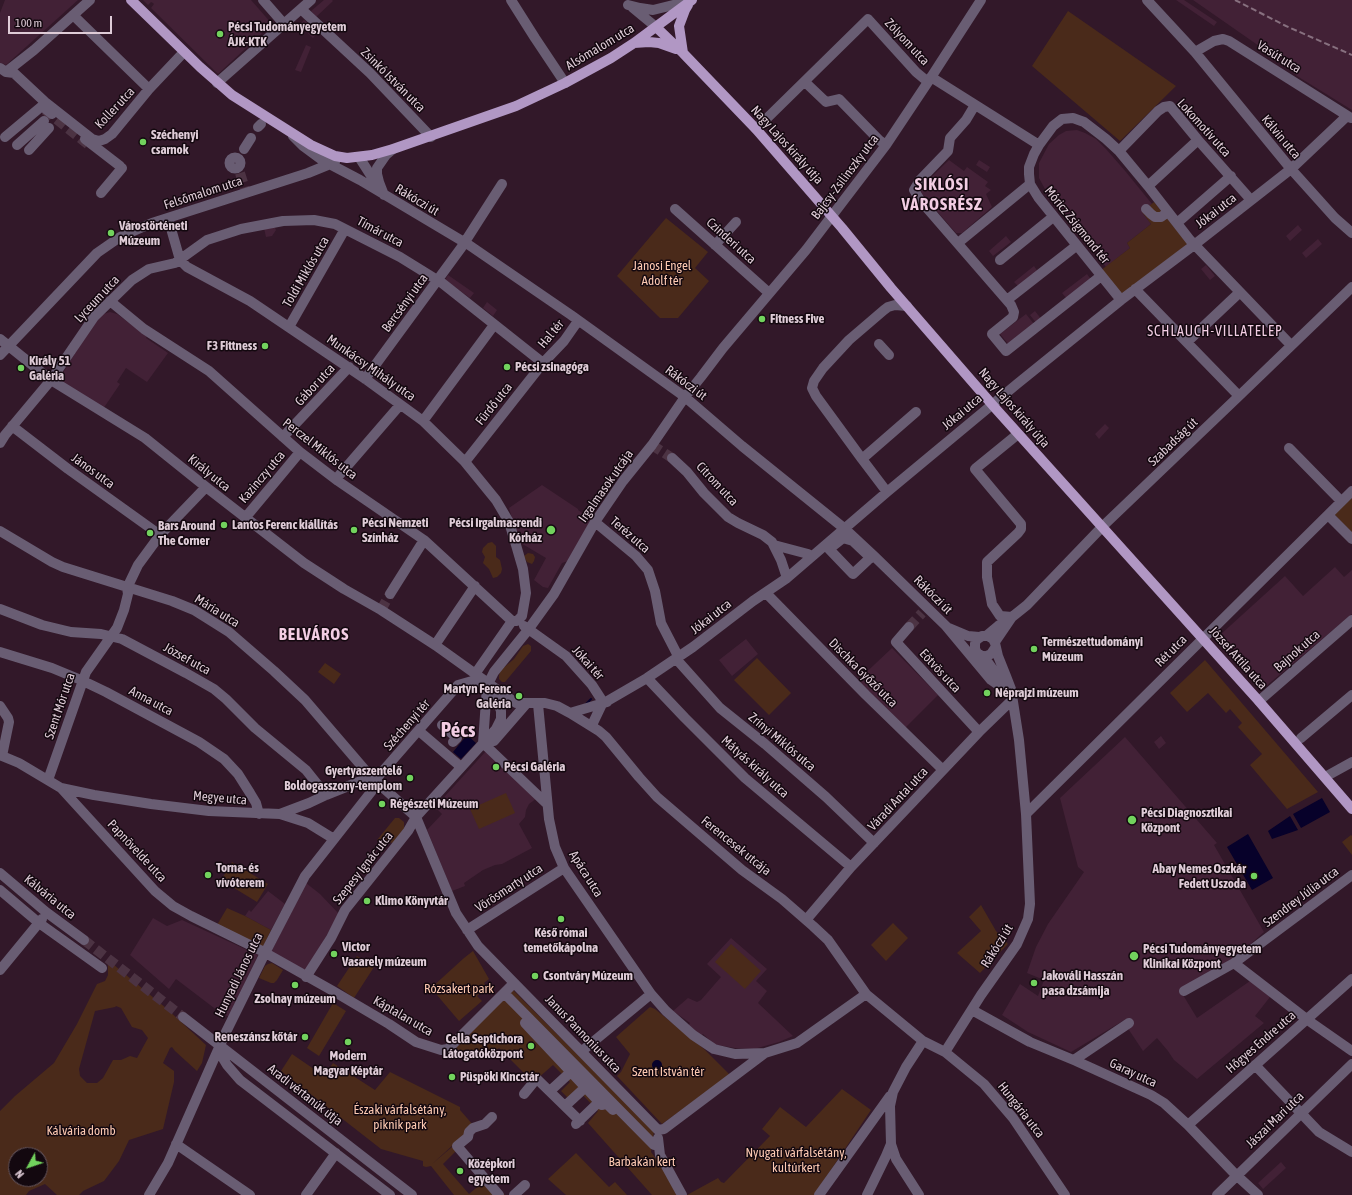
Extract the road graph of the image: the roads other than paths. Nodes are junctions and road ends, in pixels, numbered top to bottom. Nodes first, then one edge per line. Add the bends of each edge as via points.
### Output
1 (90, 0) edge
2 (131, 0) edge
3 (263, 0) edge
4 (311, 0) edge
5 (511, 0) edge
6 (692, 0) edge
7 (981, 0) edge
8 (1148, 0) edge
9 (625, 2) edge
10 (300, 9) junction
11 (74, 15) junction
12 (284, 24) junction
13 (656, 27) junction
14 (634, 43) junction
15 (184, 52) junction
16 (1195, 52) junction
17 (683, 53) junction
18 (3, 70) edge
19 (930, 80) junction
20 (805, 82) junction
21 (217, 83) junction
22 (565, 83) junction
23 (149, 89) junction
24 (45, 102) junction
25 (974, 105) junction
26 (1349, 117) edge
27 (756, 129) junction
28 (290, 132) junction
29 (3, 135) edge
30 (431, 136) junction
31 (251, 138) dead end
32 (1198, 140) junction
33 (17, 145) dead end
34 (886, 145) junction
35 (1039, 145) junction
36 (393, 149) junction
37 (29, 150) dead end
38 (1119, 151) junction
39 (311, 152) junction
40 (342, 157) junction
41 (359, 157) junction
42 (240, 160) tunnel mouth
43 (331, 164) junction
44 (1291, 169) junction
45 (308, 173) junction
46 (1231, 176) junction
47 (360, 180) junction
48 (502, 184) dead end
49 (1030, 184) junction
50 (1148, 186) junction
51 (102, 189) dead end
52 (384, 195) junction
53 (1251, 200) junction
54 (675, 209) dead end
55 (1146, 209) dead end
56 (1168, 212) junction
57 (832, 216) junction
58 (1053, 216) junction
59 (168, 218) junction
60 (736, 222) dead end
61 (1176, 223) junction
62 (345, 229) junction
63 (1352, 233) edge
64 (465, 242) junction
65 (958, 243) junction
66 (715, 245) junction
67 (1194, 245) junction
68 (1076, 246) junction
69 (180, 260) junction
70 (1000, 260) dead end
71 (1101, 276) junction
72 (438, 280) junction
73 (1352, 287) edge
74 (891, 288) junction
75 (1135, 289) junction
76 (1240, 292) junction
77 (769, 293) junction
78 (1007, 300) junction
79 (1121, 300) junction
80 (110, 301) junction
81 (907, 306) junction
82 (888, 307) junction
83 (578, 321) junction
84 (494, 325) junction
85 (289, 327) junction
86 (1286, 341) dead end
87 (1187, 342) junction
88 (4, 343) edge
89 (879, 344) dead end
90 (0, 355) edge
91 (889, 355) dead end
92 (543, 363) junction
93 (349, 367) junction
94 (365, 379) junction
95 (51, 380) junction
96 (1239, 396) junction
97 (685, 397) junction
98 (992, 404) junction
99 (400, 405) junction
100 (916, 412) dead end
101 (423, 421) junction
102 (12, 426) junction
103 (1018, 434) junction
104 (283, 437) junction
105 (0, 443) edge
106 (1289, 448) dead end
107 (300, 452) junction
108 (672, 458) tunnel mouth
109 (862, 459) junction
110 (465, 462) junction
111 (336, 479) junction
112 (206, 487) junction
113 (1352, 490) edge
114 (887, 492) junction
115 (1341, 501) junction
116 (1328, 514) junction
117 (245, 518) junction
118 (595, 522) junction
119 (1102, 526) junction
120 (845, 529) junction
121 (0, 531) edge
122 (160, 535) junction
123 (1352, 539) edge
124 (424, 540) junction
125 (774, 545) junction
126 (808, 554) dead end
127 (787, 578) junction
128 (475, 586) junction
129 (127, 588) junction
130 (766, 593) junction
131 (390, 594) tunnel mouth
132 (0, 609) edge
133 (1012, 617) junction
134 (515, 620) junction
135 (1352, 620) edge
136 (910, 627) tunnel mouth
137 (528, 630) junction
138 (949, 630) junction
139 (112, 637) junction
140 (1202, 638) junction
141 (989, 641) junction
142 (435, 645) junction
143 (975, 649) junction
144 (0, 652) edge
145 (984, 657) junction
146 (678, 658) junction
147 (475, 674) junction
148 (647, 678) junction
149 (83, 681) junction
150 (488, 684) junction
151 (1004, 689) junction
152 (1352, 695) edge
153 (1012, 700) junction
154 (1259, 701) junction
155 (607, 702) junction
156 (516, 703) joint
157 (527, 703) junction
158 (538, 704) junction
159 (0, 706) edge
160 (570, 713) junction
161 (592, 725) junction
162 (420, 731) junction
163 (979, 732) junction
164 (442, 736) junction
165 (1301, 738) dead end
166 (485, 745) junction
167 (448, 748) junction
168 (1, 756) edge
169 (1352, 762) edge
170 (461, 767) junction
171 (943, 770) junction
172 (1325, 777) junction
173 (373, 779) junction
174 (48, 780) junction
175 (61, 788) junction
176 (326, 795) junction
177 (547, 804) junction
178 (1352, 809) edge
179 (259, 814) junction
180 (280, 814) junction
181 (1026, 814) junction
182 (416, 817) junction
183 (334, 839) junction
184 (874, 844) junction
185 (851, 867) junction
186 (564, 868) junction
187 (0, 873) edge
188 (1352, 875) edge
189 (0, 890) edge
190 (46, 912) junction
191 (806, 920) junction
192 (39, 923) junction
193 (467, 930) junction
194 (84, 940) tunnel mouth
195 (264, 953) junction
196 (1234, 963) junction
197 (102, 968) dead end
198 (0, 970) edge
199 (306, 977) junction
200 (1352, 979) edge
201 (514, 983) junction
202 (1184, 991) dead end
203 (651, 994) junction
204 (866, 994) junction
205 (503, 995) junction
206 (972, 1010) junction
207 (183, 1017) tunnel mouth
208 (1307, 1020) junction
209 (1128, 1023) dead end
210 (923, 1041) junction
211 (219, 1047) junction
212 (582, 1051) junction
213 (1352, 1051) edge
214 (945, 1052) junction
215 (765, 1053) junction
216 (1074, 1060) junction
217 (224, 1061) junction
218 (1352, 1064) edge
219 (1255, 1065) junction
220 (574, 1069) junction
221 (589, 1085) junction
222 (550, 1091) junction
223 (893, 1092) junction
224 (524, 1094) dead end
225 (602, 1099) junction
226 (565, 1106) junction
227 (1301, 1113) junction
228 (492, 1117) dead end
229 (1188, 1125) junction
230 (658, 1130) junction
231 (176, 1144) junction
232 (891, 1144) junction
233 (653, 1145) junction
234 (1352, 1152) edge
235 (336, 1153) junction
236 (1236, 1175) junction
237 (525, 1185) dead end
238 (149, 1195) edge
239 (250, 1195) edge
240 (306, 1195) edge
241 (390, 1195) edge
242 (397, 1195) edge
243 (412, 1195) edge
244 (500, 1195) edge
245 (514, 1195) edge
246 (682, 1195) edge
247 (819, 1195) edge
248 (867, 1195) edge
249 (919, 1195) edge
250 (1065, 1195) edge
251 (1217, 1195) edge
252 (1258, 1195) edge

1 - 11 street
2 - 15 main road, Rákóczi út
3 - 12 street
4 - 10 street
5 - 22 street
6 - 9 street via 658,10 648,10
6 - 13 main road, Alsómalom utca
6 - 17 main road via 679,26
7 - 19 street, Bajcsy-Zsilinszky utca
8 - 16 street, Kálvin utca
9 - 13 street
10 - 12 street
10 - 30 street, Zsinkó István utca via 370,73
11 - 18 street via 34,50
11 - 23 street
12 - 21 street
13 - 14 main road, Alsómalom utca
13 - 17 main road, Nagy Lajos király útja
14 - 17 main road via 659,43
14 - 22 main road, Alsómalom utca
15 - 21 main road, Rákóczi út
15 - 23 street, Koller utca
16 - 26 street, Vasút utca via 1214,41 1229,41
16 - 44 street, Kálvin utca
17 - 27 main road, Nagy Lajos király útja
18 - 24 street, Koller utca via 14,73
19 - 20 street, Zólyom utca via 916,72 868,19
19 - 25 street, Zólyom utca
19 - 34 street, Bajcsy-Zsilinszky utca
20 - 27 street
20 - 34 street via 826,102 839,99
21 - 28 main road, Rákóczi út
22 - 30 main road, Alsómalom utca via 504,111
23 - 24 street, Koller utca via 112,134 99,141 92,139
24 - 29 street
25 - 35 street, Zólyom utca
25 - 65 street via 966,120 950,138 948,151 920,180 914,190
26 - 44 street, Jókai utca
27 - 57 main road, Nagy Lajos király útja
28 - 39 street, Rákóczi út
28 - 40 main road, Rákóczi út via 317,149
29 - 51 street via 42,106 122,168
30 - 36 main road
31 - 42 street
32 - 38 street, Lokomotív utca via 1173,109 1166,106
32 - 46 street, Lokomotív utca
32 - 50 street
33 - 37 street via 46,125
34 - 57 street, Bajcsy-Zsilinszky utca
35 - 38 street, Móricz Zsigmond tér via 1053,126 1062,119 1072,118 1084,122
35 - 49 street, Móricz Zsigmond tér via 1031,161
36 - 41 main road
36 - 52 street via 381,160 377,168 378,182
38 - 50 street, Móricz Zsigmond tér
39 - 43 street, Rákóczi út
39 - 45 street via 313,162
40 - 41 main road, Rákóczi út
40 - 43 street, Felsőmalom utca
41 - 47 street via 357,171
41 - 52 street, Rákóczi út
43 - 45 street, Felsőmalom utca
43 - 47 street, Rákóczi út
44 - 53 street, Jókai utca
44 - 63 street, Kálvin utca
45 - 59 street, Felsőmalom utca
46 - 53 street, Lokomotív utca
46 - 61 street
47 - 52 street, Rákóczi út
48 - 64 street, Bercsényi utca
49 - 58 street, Móricz Zsigmond tér
49 - 65 street
50 - 56 street, Móricz Zsigmond tér
52 - 64 street, Rákóczi út
53 - 67 street, Jókai utca
54 - 66 street, Czinderi utca
55 - 56 street via 1155,217 1161,217
56 - 61 street, Móricz Zsigmond tér
57 - 74 main road, Nagy Lajos király útja
57 - 77 street, Bajcsy-Zsilinszky utca
58 - 68 street, Móricz Zsigmond tér
58 - 70 street
59 - 69 street
59 - 88 street, Felsőmalom utca via 108,244 70,284
60 - 66 street
61 - 67 street, Móricz Zsigmond tér
62 - 69 street, Tímár utca via 335,224 314,220 282,221 240,229 207,240
62 - 72 street, Tímár utca
62 - 85 street, Toldi Miklós utca
64 - 72 street, Bercsényi utca
64 - 83 street, Rákóczi út
65 - 78 street
66 - 77 street, Czinderi utca
67 - 75 street, Jókai utca
67 - 76 street, Móricz Zsigmond tér
68 - 71 street, Móricz Zsigmond tér
68 - 78 street
69 - 80 street, Lyceum utca via 149,269 132,280
69 - 85 street, Munkácsy Mihály utca via 187,267 250,301
71 - 78 street via 1006,351 992,334 1013,317 1013,308
71 - 79 street, Móricz Zsigmond tér
72 - 84 street, Tímár utca
72 - 94 street, Bercsényi utca
73 - 96 street, Szabadság út
74 - 81 main road, Nagy Lajos király útja
74 - 82 street
75 - 79 street, Jókai utca
75 - 87 street
76 - 86 street, Móricz Zsigmond tér
76 - 87 street
77 - 97 street, Bajcsy-Zsilinszky utca
79 - 98 street, Jókai utca
80 - 95 street, Lyceum utca via 94,317
80 - 104 street, Perczel Miklós utca via 144,329 209,371
81 - 82 street
81 - 98 main road, Nagy Lajos király útja
82 - 109 street via 849,340 823,368 812,388
83 - 92 street, Hal tér via 557,350
83 - 97 street, Rákóczi út
84 - 92 street, Tímár utca
84 - 101 street
85 - 93 street, Munkácsy Mihály utca
87 - 96 street
88 - 90 street, Felsőmalom utca
88 - 95 street, Király utca
89 - 91 street
92 - 110 street, Fürdő utca
93 - 94 street, Munkácsy Mihály utca
93 - 104 street, Gábor utca
94 - 99 street, Munkácsy Mihály utca
95 - 102 street, Lyceum utca
95 - 112 street, Király utca via 145,438
96 - 119 street, Szabadság út
97 - 118 street, Irgalmasok utcája
97 - 120 street, Rákóczi út
98 - 103 main road, Nagy Lajos király útja
98 - 114 street, Jókai utca
99 - 101 street, Munkácsy Mihály utca
99 - 111 street
100 - 109 street
101 - 110 street, Munkácsy Mihály utca
102 - 105 street, Lyceum utca
102 - 122 street, János utca
103 - 119 main road, Nagy Lajos király útja
103 - 133 street via 976,470 1021,524 1018,534 987,562 992,604 1000,616
104 - 107 street, Perczel Miklós utca
106 - 115 street
107 - 111 street, Perczel Miklós utca
107 - 117 street, Kazinczy utca
108 - 125 street, Citrom utca via 728,517 763,535
109 - 114 street
110 - 134 street, Munkácsy Mihály utca via 496,500 509,522 524,576 526,593 522,616
111 - 124 street, Perczel Miklós utca
112 - 117 street, Király utca
112 - 122 street, Szent Mór utca
113 - 115 street, Rét utca
114 - 120 street, Jókai utca
115 - 116 street, Rét utca
116 - 123 street
116 - 140 street, Rét utca
117 - 142 street, Király utca via 304,563
118 - 137 street, Irgalmasok utcája via 554,594
118 - 146 street, Teréz utca via 636,556 648,570 661,623
119 - 133 street, Szabadság út via 1027,605
119 - 140 main road, József Attila utca
120 - 127 street, Jókai utca
120 - 138 street, Rákóczi út via 924,610
121 - 129 street, Mária utca via 63,567
122 - 129 street, Szent Mór utca via 138,565
124 - 128 street, Perczel Miklós utca
124 - 131 street
125 - 126 street
125 - 127 street, Citrom utca
127 - 130 street, Jókai utca
128 - 134 street, Perczel Miklós utca
128 - 142 street
129 - 139 street, Szent Mór utca via 124,610
129 - 173 street, Mária utca via 194,610 230,632 305,700
130 - 146 street, Jókai utca
130 - 171 street, Dischka Győző utca
132 - 139 street, József utca via 42,626
133 - 141 street, Szabadság út
134 - 137 street, Jókai tér
134 - 147 street
135 - 154 street, Bajnok utca
136 - 163 street, Eötvös utca via 896,642
137 - 150 street via 494,672
137 - 155 street, Jókai tér via 566,656
138 - 141 street, Rákóczi út
138 - 143 street, Rákóczi út
138 - 151 street, Rákóczi út via 986,675
139 - 149 street, Szent Mór utca via 86,672
139 - 176 street, József utca via 138,648 214,689 306,770
140 - 154 main road, József Attila utca
140 - 181 street, Rét utca
141 - 143 street via 975,643
141 - 145 street via 991,654
141 - 153 street, Rákóczi út via 1006,676
142 - 147 street, Király utca
143 - 145 street, Rákóczi út
144 - 149 street, Anna utca via 52,668
145 - 151 street, Rákóczi út
146 - 148 street, Jókai utca
146 - 184 street, Zrínyi Miklós utca via 720,708 826,797
147 - 150 street, Király utca
148 - 155 street, Jókai utca
148 - 185 street, Mátyás király utca via 745,778
149 - 174 street, Szent Mór utca
149 - 179 street, Anna utca via 171,726 224,759 238,774 256,803
150 - 156 street, Király utca
150 - 162 street, Széchenyi tér via 472,681 458,685
150 - 166 street
150 - 166 street via 501,710 501,719
151 - 153 street, Rákóczi út
152 - 165 street
153 - 163 street, Váradi Antal utca
153 - 181 street, Rákóczi út via 1019,740
154 - 172 main road, József Attila utca
155 - 160 street, Jókai utca
155 - 161 street
156 - 157 street, Ferencesek utcája
157 - 158 street, Ferencesek utcája
157 - 166 street
158 - 160 street, Ferencesek utcája via 551,704
158 - 177 street, Apáca utca
159 - 168 street via 9,722
160 - 161 street, Ferencesek utcája
161 - 191 street, Ferencesek utcája via 606,737 657,797 742,870
162 - 164 street
162 - 173 street, Széchenyi tér
163 - 171 street, Váradi Antal utca
164 - 167 street
164 - 167 street via 457,738
166 - 170 street
166 - 177 street
167 - 170 street
168 - 174 street, Papnövelde utca
169 - 172 street
170 - 182 street
171 - 184 street, Váradi Antal utca
172 - 178 main road, József Attila utca
173 - 176 street, Megye utca
173 - 182 street
173 - 183 street, Hunyadi János utca via 375,785 371,792
174 - 175 street, Papnövelde utca
175 - 179 street, Megye utca via 151,804
175 - 195 street, Papnövelde utca via 167,902
176 - 180 street, Megye utca
177 - 186 street, Apáca utca via 555,847
179 - 180 street, Megye utca
180 - 183 street via 308,824
181 - 206 street, Rákóczi út via 1030,904 1028,919 1017,944
182 - 193 street, Janus Pannonius utca via 456,913
182 - 199 street, Szepesy Ignác utca via 408,831 345,910
183 - 195 street, Hunyadi János utca via 305,876
184 - 185 street, Váradi Antal utca
185 - 191 street, Váradi Antal utca
186 - 193 street, Vörösmarty utca
186 - 203 street, Apáca utca
187 - 190 street, Kálvária utca
188 - 196 street, Szendrey Júlia utca
189 - 192 street, Kálvária utca
190 - 192 street
190 - 194 street, Kálvária utca
191 - 204 street, Ferencesek utcája via 828,940
192 - 197 street, Kálvária utca
192 - 198 street
193 - 201 street, Janus Pannonius utca via 481,950
195 - 199 street, Káptalan utca
195 - 211 street, Hunyadi János utca
196 - 202 street, Szendrey Júlia utca
196 - 208 street
199 - 205 street, Káptalan utca via 334,991 416,1042 441,1050 448,1049
200 - 208 street, Hőgyes Endre utca
201 - 205 street, Káptalan utca
201 - 212 street, Janus Pannonius utca
203 - 212 street
203 - 215 street via 666,1011 708,1046 735,1054
204 - 210 street, Ferencesek utcája
204 - 215 street via 798,1043
205 - 220 street
206 - 214 street, Rákóczi út
206 - 216 street, Garay utca via 1030,1042
207 - 211 street
208 - 213 street
208 - 219 street, Hőgyes Endre utca
209 - 216 street
210 - 214 street, Hungária utca
210 - 223 street
211 - 217 street, Aradi vértanúk útja
211 - 231 street, Hunyadi János utca
211 - 243 street, Aradi vértanúk útja
212 - 230 street, Janus Pannonius utca
214 - 250 street, Hungária utca via 984,1084 1013,1118
215 - 230 street via 664,1129
216 - 229 street, Garay utca via 1151,1095
217 - 235 street, Aradi vértanúk útja via 240,1080
217 - 242 street via 275,1105 278,1102
218 - 227 street, Jászai Mari utca
219 - 227 street
219 - 229 street, Hőgyes Endre utca
220 - 221 street
220 - 222 street
221 - 225 street
221 - 226 street
222 - 224 street via 537,1079
222 - 226 street
223 - 232 street via 890,1106
223 - 247 street
225 - 226 street via 575,1125
225 - 233 street via 602,1105 605,1102
227 - 234 street via 1319,1132
227 - 236 street, Jászai Mari utca
228 - 244 street via 485,1124 473,1128 468,1137 457,1146
229 - 236 street, Garay utca
230 - 233 street
231 - 238 street, Hunyadi János utca
231 - 239 street
232 - 248 street
232 - 249 street via 896,1159
233 - 246 street
235 - 240 street
235 - 241 street, Aradi vértanúk útja
236 - 251 street, Jászai Mari utca
236 - 252 street, Garay utca
237 - 245 street

